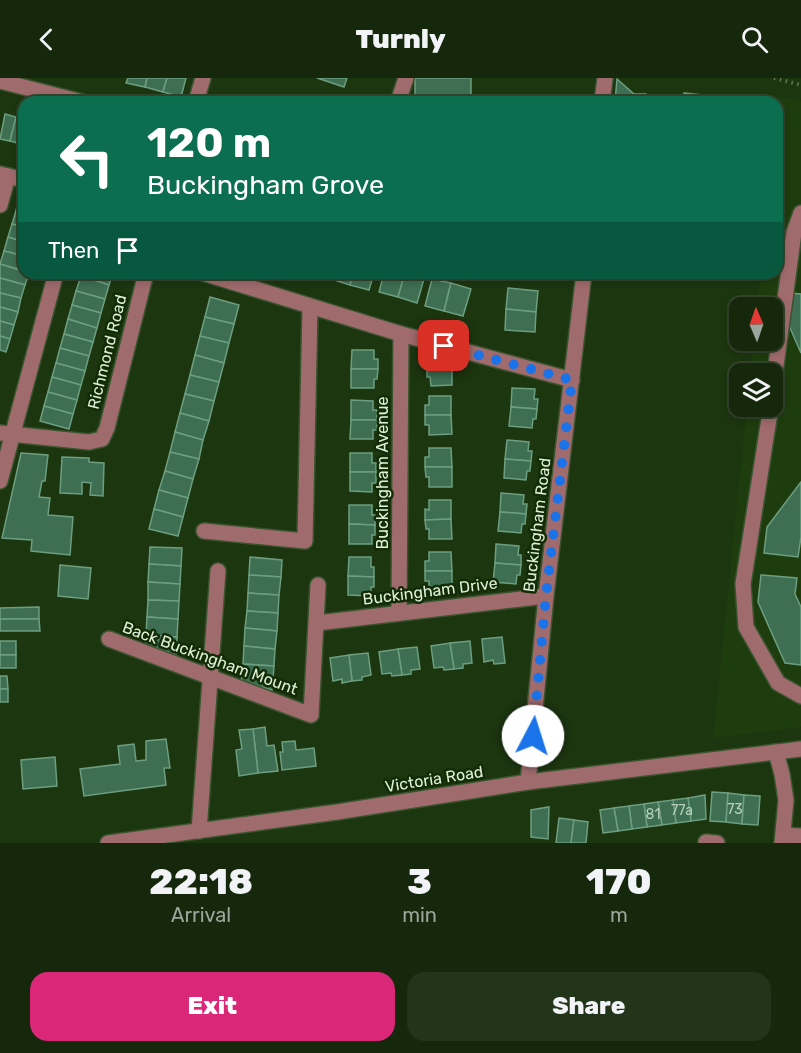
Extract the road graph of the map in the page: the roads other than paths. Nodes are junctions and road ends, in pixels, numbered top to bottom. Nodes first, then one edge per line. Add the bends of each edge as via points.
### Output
1 (203, 78) edge
2 (406, 78) edge
3 (604, 78) edge
4 (0, 81) edge
5 (59, 96) edge
6 (197, 96) edge
7 (400, 96) edge
8 (602, 96) edge
9 (4, 175) edge
10 (0, 205) edge
11 (801, 213) edge
12 (54, 279) edge
13 (144, 279) edge
14 (222, 279) edge
15 (583, 279) edge
16 (310, 307) junction
17 (401, 334) junction
18 (776, 363) edge
19 (572, 380) junction
20 (769, 417) edge
21 (6, 433) edge
22 (0, 481) edge
23 (204, 531) dead end
24 (218, 571) dead end
25 (318, 585) dead end
26 (546, 596) junction
27 (399, 613) junction
28 (317, 623) junction
29 (109, 639) dead end
30 (210, 677) junction
31 (801, 696) edge
32 (801, 749) edge
33 (776, 752) junction
34 (528, 782) junction
35 (200, 831) junction
36 (801, 836) edge
37 (783, 839) edge
38 (153, 840) edge
39 (136, 841) edge
40 (108, 843) edge

1 - 6 street
2 - 7 street
3 - 8 street
4 - 5 street
9 - 10 street
11 - 18 street via 794,232
12 - 21 street
13 - 21 street, Richmond Road via 102,439 89,442
14 - 16 street
15 - 19 street, Buckingham Road
16 - 17 street
16 - 23 street via 305,541
17 - 19 street
17 - 27 street, Buckingham Avenue
19 - 26 street, Buckingham Road
20 - 31 street via 743,584 746,627 778,683
21 - 22 street
24 - 30 street
25 - 28 street, Back Buckingham Mount
26 - 27 street, Buckingham Drive
26 - 34 street, Buckingham Road
27 - 28 street, Buckingham Drive
28 - 30 street, Back Buckingham Mount via 311,715
29 - 30 street, Back Buckingham Mount
30 - 35 street
32 - 33 street, Victoria Road
33 - 34 street, Victoria Road
33 - 37 street via 786,800
34 - 35 street, Victoria Road
35 - 38 street, Victoria Road
36 - 37 street
38 - 39 street, Victoria Road
39 - 40 street, Victoria Road

